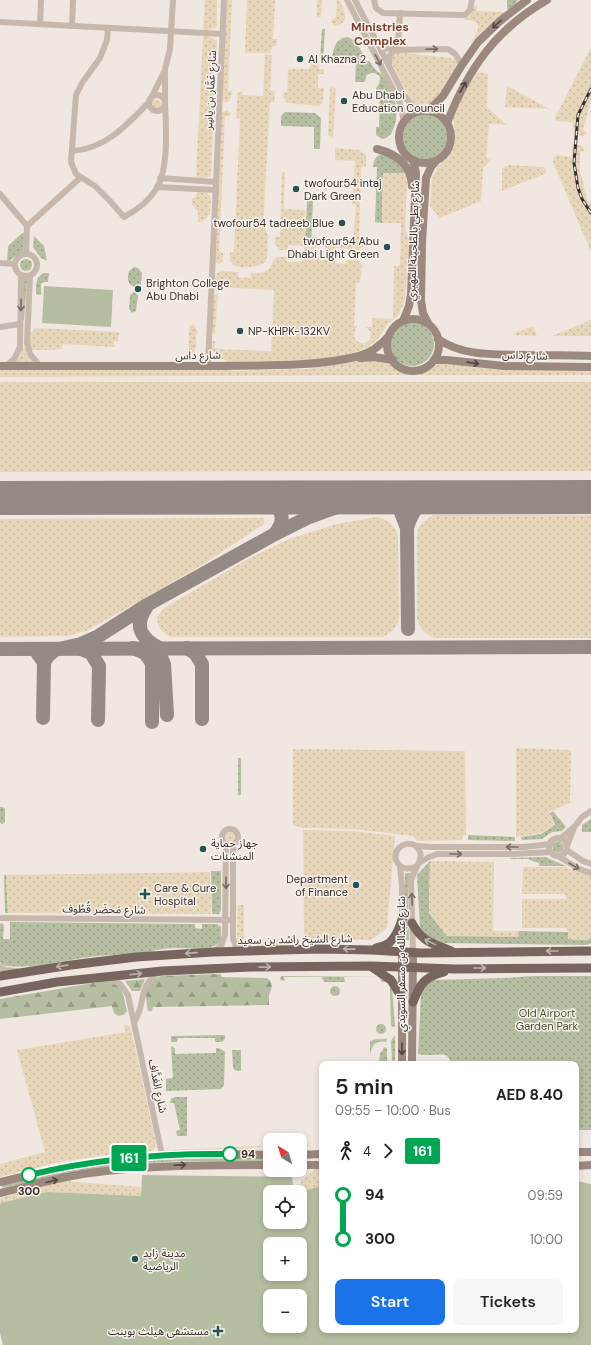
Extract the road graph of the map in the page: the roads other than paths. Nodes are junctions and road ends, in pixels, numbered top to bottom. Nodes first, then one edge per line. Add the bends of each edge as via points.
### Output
1 (41, 0) edge
2 (74, 0) edge
3 (173, 0) edge
4 (224, 0) edge
5 (347, 0) edge
6 (356, 0) edge
7 (374, 0) edge
8 (472, 0) edge
9 (527, 0) edge
10 (547, 0) edge
11 (521, 3) edge
12 (400, 13) junction
13 (0, 22) edge
14 (40, 24) junction
15 (72, 26) junction
16 (108, 28) junction
17 (171, 31) junction
18 (223, 34) junction
19 (397, 37) junction
20 (380, 49) junction
21 (395, 50) junction
22 (389, 65) junction
23 (462, 65) junction
24 (165, 69) junction
25 (150, 100) junction
26 (165, 102) junction
27 (154, 111) junction
28 (419, 112) junction
29 (428, 112) junction
30 (135, 116) junction
31 (404, 122) junction
32 (446, 123) junction
33 (166, 126) junction
34 (377, 149) dead end
35 (72, 151) junction
36 (413, 160) junction
37 (436, 161) junction
38 (80, 178) junction
39 (160, 178) junction
40 (180, 180) junction
41 (216, 182) junction
42 (157, 187) junction
43 (180, 188) junction
44 (216, 190) junction
45 (0, 194) edge
46 (414, 206) junction
47 (28, 226) junction
48 (26, 254) junction
49 (0, 263) edge
50 (15, 264) junction
51 (21, 275) junction
52 (30, 276) junction
53 (403, 321) junction
54 (28, 323) junction
55 (428, 323) junction
56 (20, 324) junction
57 (0, 327) edge
58 (389, 336) junction
59 (438, 339) junction
60 (20, 343) junction
61 (27, 343) junction
62 (591, 356) edge
63 (393, 360) junction
64 (434, 360) junction
65 (40, 366) junction
66 (208, 366) junction
67 (591, 367) edge
68 (2, 368) edge
69 (591, 811) edge
70 (575, 826) junction
71 (560, 839) junction
72 (226, 844) junction
73 (551, 844) junction
74 (233, 845) junction
75 (417, 846) junction
76 (567, 848) junction
77 (551, 852) junction
78 (558, 856) junction
79 (418, 864) junction
80 (591, 864) edge
81 (400, 866) junction
82 (226, 868) junction
83 (233, 869) junction
84 (591, 873) edge
85 (402, 916) junction
86 (0, 918) edge
87 (225, 920) junction
88 (233, 920) junction
89 (412, 923) junction
90 (372, 950) junction
91 (591, 951) edge
92 (214, 952) junction
93 (242, 952) junction
94 (402, 952) junction
95 (413, 952) junction
96 (454, 952) junction
97 (371, 966) junction
98 (0, 967) edge
99 (401, 968) junction
100 (413, 968) junction
101 (591, 968) edge
102 (456, 969) junction
103 (162, 971) junction
104 (28, 972) junction
105 (0, 976) edge
106 (105, 977) junction
107 (0, 992) edge
108 (402, 998) junction
109 (413, 1002) junction
110 (134, 1022) junction
111 (402, 1061) edge
112 (412, 1061) edge
113 (579, 1152) edge
114 (591, 1152) edge
115 (307, 1154) edge
116 (318, 1154) edge
117 (162, 1155) junction
118 (263, 1155) edge
119 (263, 1165) edge
120 (307, 1165) edge
121 (319, 1165) edge
122 (579, 1166) edge
123 (591, 1166) edge
124 (0, 1182) edge
125 (0, 1193) edge

1 - 14 street
2 - 15 street
3 - 17 street
4 - 18 street, شارع عَمَّار بن ياسِر
5 -> 31 street via 397,97
6 - 20 street
7 - 12 street via 376,8 380,11
8 - 12 street via 470,10 463,15
9 - 11 street
32 -> 10 street via 473,68 493,41
11 -> 23 street via 478,42
12 - 19 street
13 - 14 street
14 - 15 street
15 - 16 street
16 - 17 street
16 - 35 street via 107,40 100,58 76,95
17 - 18 street
17 - 24 street
18 - 41 street, شارع عَمَّار بن ياسِر
19 - 20 street via 392,47
19 - 21 street via 398,45
20 - 22 street
21 - 22 street via 390,55
21 -> 23 street via 448,49
22 - 28 street via 409,103
23 - 29 street via 443,96
24 - 25 street
24 - 26 street
25 - 26 street via 158,96
25 - 27 street via 149,106
25 - 30 street
26 - 27 street via 162,109
26 - 33 street
27 - 30 street via 145,111
27 - 33 street via 161,115
28 - 29 street
28 - 31 street
29 - 32 street via 440,116
30 - 35 street via 129,124 102,143 92,148
31 - 36 street via 399,134 400,143 403,152
32 - 37 street via 450,131 450,144
33 - 39 street
34 - 46 street via 393,154 405,166 412,182
35 - 38 street via 73,170
36 - 37 street via 425,163
36 - 46 street, شارع بطي بالطحينة المهيري via 416,173
37 - 55 street, شارع بطي بالطحينة المهيري via 426,178 423,227 421,301
38 - 42 street via 95,186 124,217 143,204
38 - 47 street
39 - 40 street
39 - 42 street
40 - 41 street
40 - 43 street via 177,184
41 - 44 street, شارع عَمَّار بن ياسِر
42 - 43 street
43 - 44 street
44 - 66 street, شارع عَمَّار بن ياسِر
45 - 47 street
46 - 53 street, شارع بطي بالطحينة المهيري via 411,294
47 - 48 street
48 - 50 street via 18,258
48 - 52 street via 34,258 37,264 36,271
49 - 50 street
50 - 51 street via 17,272
51 - 52 street
51 -> 56 street
52 - 54 street
53 - 55 street via 416,319
53 - 58 street
54 - 56 street
54 - 61 street
55 - 59 street via 436,332
56 - 57 street
56 - 60 street
58 - 63 street via 388,349
58 - 66 street, شارع داس via 375,348 353,357 279,365
59 - 62 street, شارع داس via 453,348 486,354
59 - 64 street via 439,348
60 - 61 street
60 - 68 street via 17,355
61 - 65 street via 30,354
63 - 64 street via 403,368 415,370 424,368
63 - 68 street, شارع داس via 367,357 314,366 274,369
64 -> 67 street, شارع داس via 504,366
65 - 66 street, شارع داس
65 - 68 street, شارع داس
69 - 70 street
70 - 71 street
70 - 76 street
71 - 73 street
71 - 76 street via 565,841
72 - 74 street
72 - 74 street via 222,834 231,829 238,836
72 - 82 street
73 -> 75 street via 524,847
73 - 77 street
74 - 83 street
75 - 79 street via 421,852
75 - 81 street via 401,846 396,857
76 - 78 street via 563,855
76 - 80 street
77 - 78 street
79 -> 77 street via 429,856 438,854
78 -> 84 street
79 - 81 street via 408,869
89 -> 79 street, شارع عبدالله بن مسفر السويدي via 412,881
81 - 85 street, شارع عبدالله بن مسفر السويدي
82 - 83 street
82 -> 87 street
83 - 88 street
85 - 90 main road via 390,942
85 - 94 street, شارع عبدالله بن مسفر السويدي
86 - 87 street, شارع مَحضَر قُطُوف
87 - 88 street, شارع مَحضَر قُطُوف
87 - 92 street via 224,941
88 - 93 street via 233,939
89 - 95 street, شارع عبدالله بن مسفر السويدي
96 -> 89 main road via 422,938
90 -> 93 main road, شارع الشيخ راشد بن سعيد
90 - 94 main road, شارع الشيخ راشد بن سعيد
91 -> 96 main road, شارع الشيخ راشد بن سعيد
92 - 93 main road, شارع الشيخ راشد بن سعيد
92 -> 104 main road, شارع الشيخ راشد بن سعيد via 136,958
94 - 95 main road, شارع الشيخ راشد بن سعيد
94 - 99 street, شارع عبدالله بن مسفر السويدي
95 - 96 main road, شارع الشيخ راشد بن سعيد
95 - 100 street, شارع عبدالله بن مسفر السويدي
97 - 99 main road
103 -> 97 main road
97 - 108 main road via 391,980
98 - 104 street via 5,970
99 - 100 main road
99 - 108 street, شارع عبدالله بن مسفر السويدي
100 - 102 main road
100 - 109 street, شارع عبدالله بن مسفر السويدي
102 -> 101 main road
102 - 109 main road via 429,977 420,986
106 -> 103 main road
103 - 110 street via 145,986
104 - 105 main road, شارع الشيخ راشد بن سعيد
106 - 107 main road
106 - 110 street, شارع الغَدَّاف via 120,984 127,992
108 -> 111 street, شارع عبدالله بن مسفر السويدي
109 - 112 street, شارع عبدالله بن مسفر السويدي
110 - 117 street, شارع الغَدَّاف
113 - 114 street
115 - 116 street
117 - 118 street
117 - 124 street via 69,1166
125 -> 119 street via 70,1176 111,1171 190,1165
120 - 121 street
122 - 123 street

